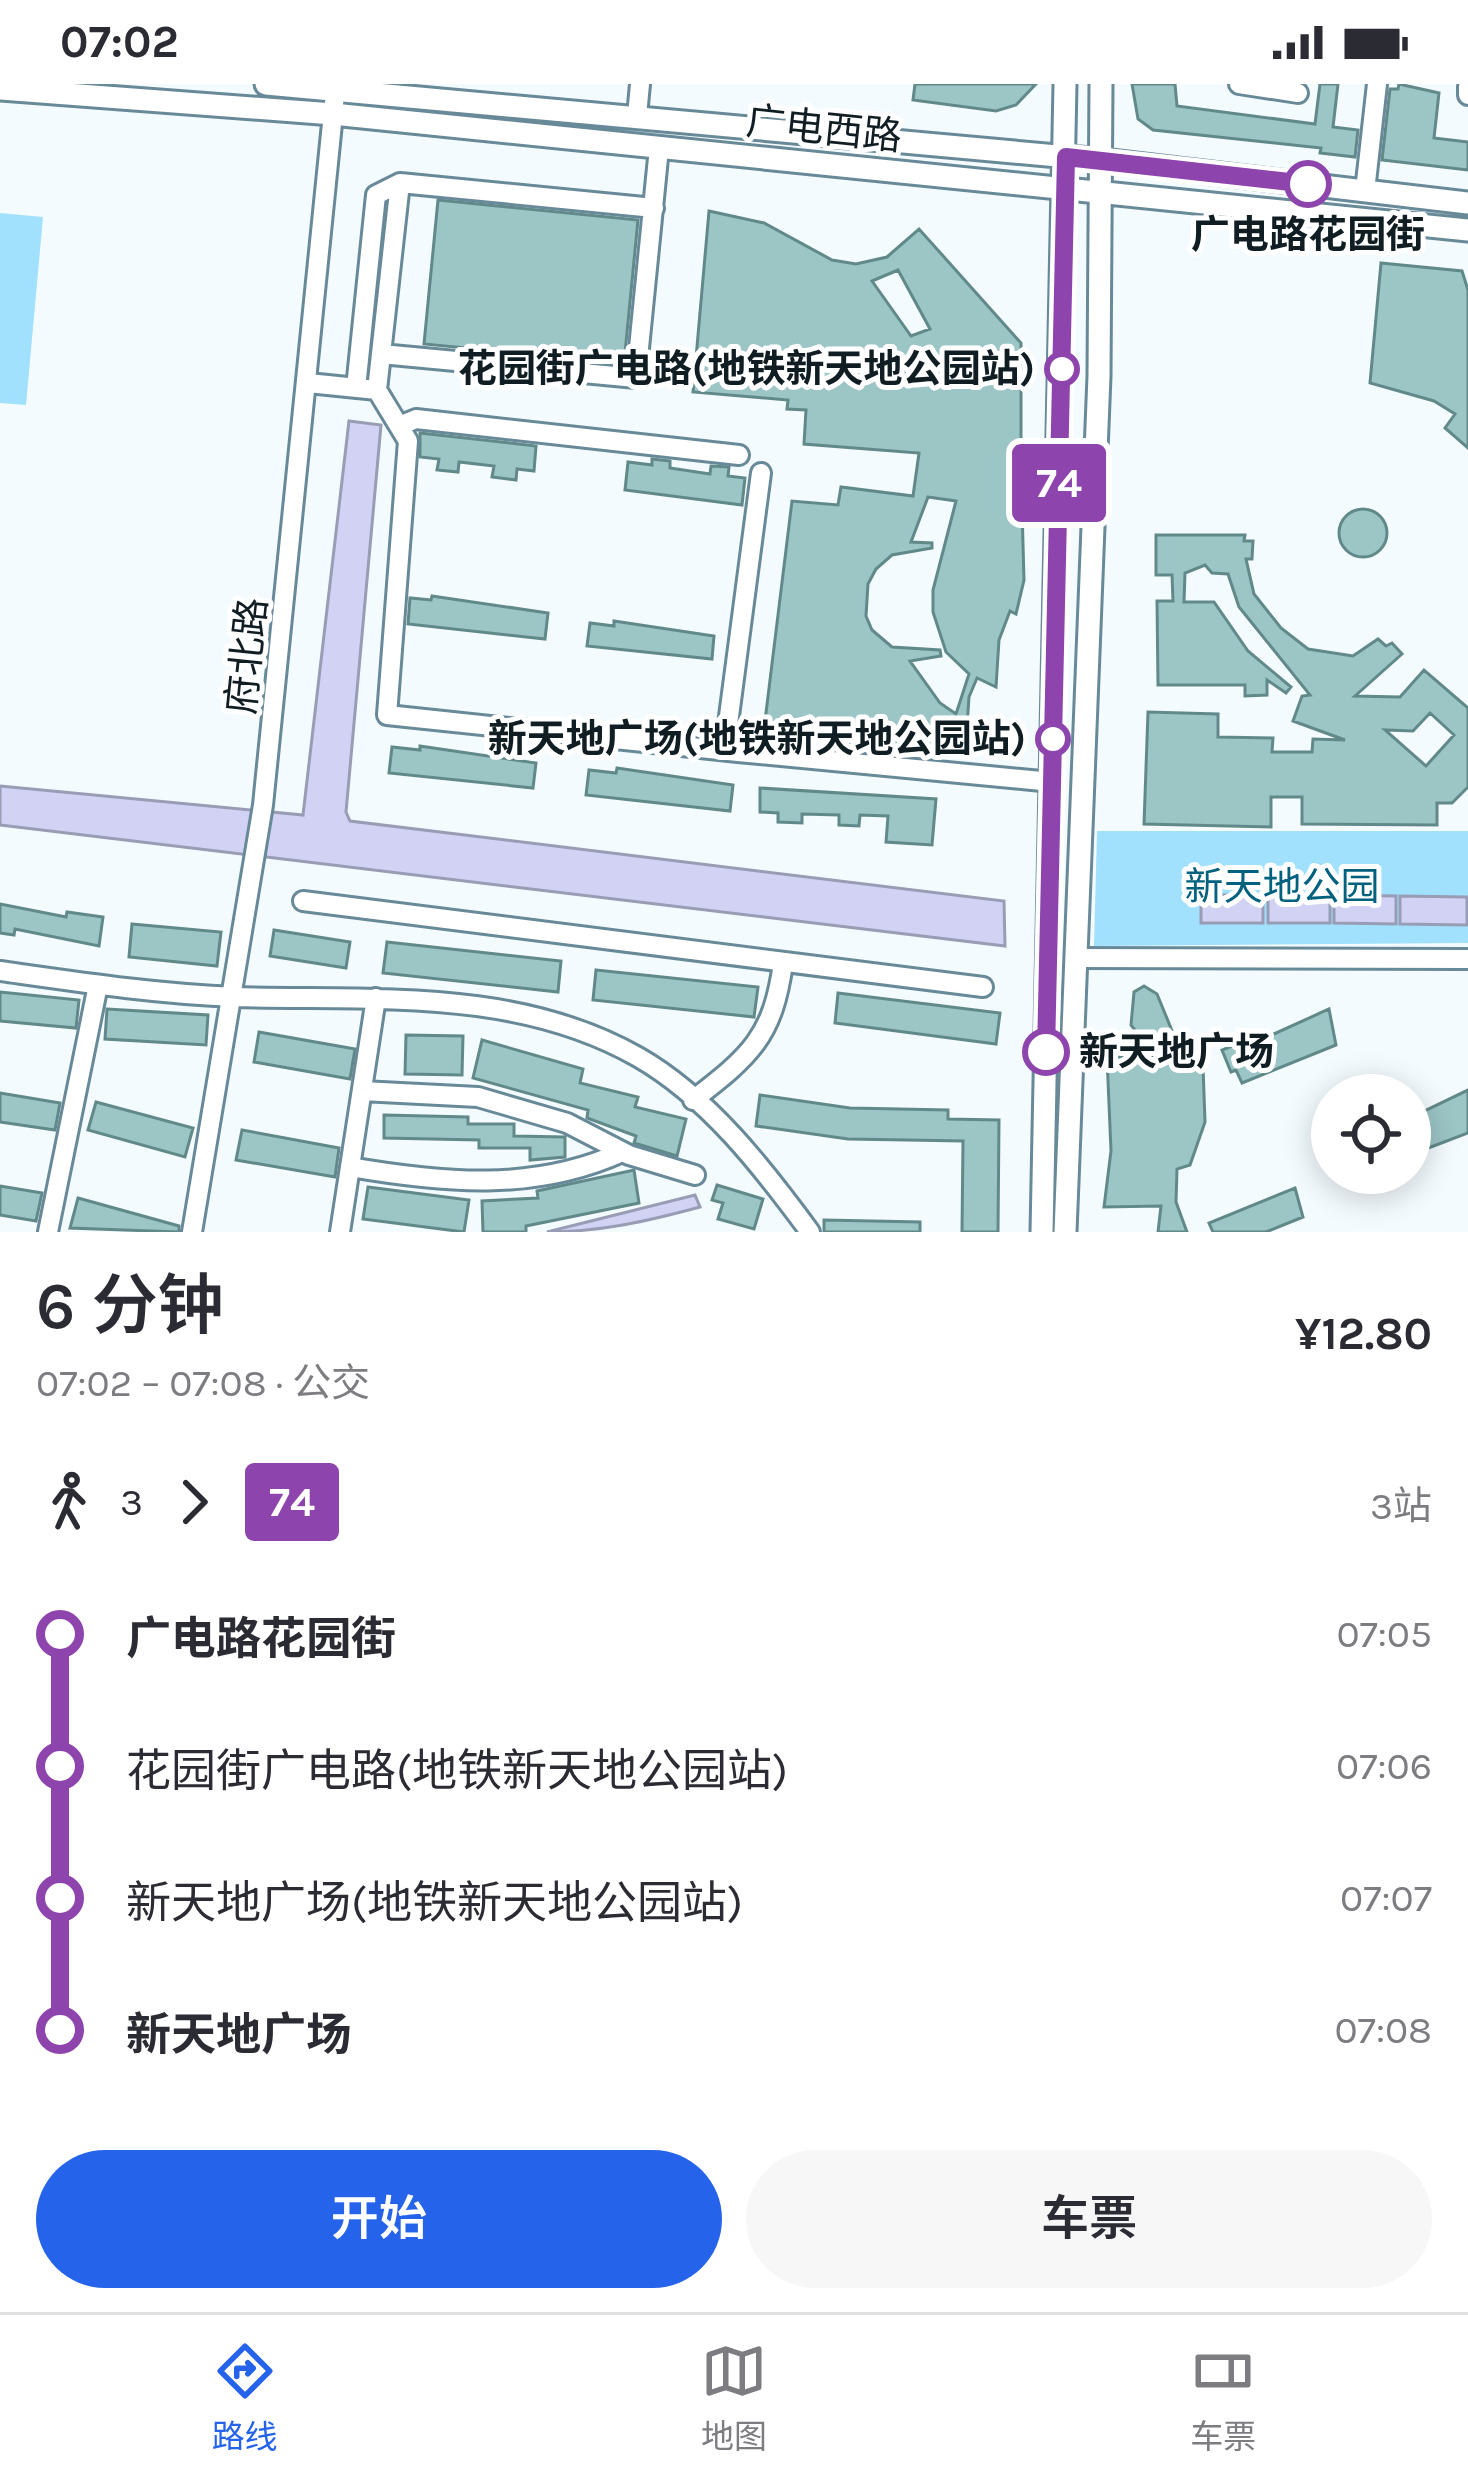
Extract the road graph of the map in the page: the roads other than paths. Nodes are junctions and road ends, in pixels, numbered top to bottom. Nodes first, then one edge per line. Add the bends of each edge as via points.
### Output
1 (266, 84) edge
2 (640, 84) edge
3 (1065, 84) edge
4 (1101, 84) edge
5 (1238, 84) edge
6 (1377, 84) edge
7 (336, 87) edge
8 (0, 89) edge
9 (1298, 93) dead end
10 (333, 114) junction
11 (637, 116) junction
12 (659, 148) junction
13 (1066, 157) junction
14 (1102, 160) junction
15 (400, 184) junction
16 (1066, 190) junction
17 (1103, 191) junction
18 (1365, 191) junction
19 (1468, 203) edge
20 (653, 208) junction
21 (1468, 230) edge
22 (381, 354) junction
23 (308, 383) junction
24 (356, 388) junction
25 (377, 390) junction
26 (399, 426) junction
27 (740, 455) dead end
28 (761, 473) dead end
29 (738, 752) junction
30 (1052, 782) junction
31 (303, 901) dead end
32 (1076, 958) junction
33 (1468, 958) edge
34 (783, 963) junction
35 (0, 971) edge
36 (98, 985) junction
37 (982, 987) dead end
38 (232, 997) junction
39 (376, 998) junction
40 (362, 1091) junction
41 (693, 1100) junction
42 (622, 1151) junction
43 (350, 1167) junction
44 (694, 1174) dead end
45 (48, 1232) edge
46 (192, 1232) edge
47 (340, 1232) edge
48 (810, 1232) edge
49 (1042, 1232) edge
50 (1065, 1232) edge

1 - 7 main road, 广电西路
2 - 11 street
3 - 13 main road
4 - 14 main road
5 - 9 street
6 - 18 street
7 - 10 street, 府北路
7 - 11 main road, 广电西路
8 - 10 main road, 广电西路
10 - 12 main road, 广电西路
10 - 23 street, 府北路
11 - 13 main road, 广电西路
12 - 16 main road, 广电西路
12 - 20 street
13 - 14 main road, 广电西路
13 - 16 main road
14 - 17 main road
14 - 18 main road
15 - 20 street
15 - 22 street
15 - 24 street via 376,195
16 - 17 main road, 广电西路
16 - 30 main road
17 - 21 main road, 广电西路
17 - 32 main road
18 - 19 main road
20 - 22 street via 636,378
22 - 25 street
23 - 24 street
23 - 38 street, 府北路 via 256,862
24 - 25 street
25 - 26 street
26 - 27 street via 416,419
26 - 29 street via 408,441 387,715
28 - 29 street via 726,739
29 - 30 street
30 - 49 main road
31 - 34 street
32 - 33 street
32 - 50 main road
34 - 37 street
34 - 41 street via 765,1034 746,1060
35 - 36 street
36 - 38 street
36 - 45 street
38 - 39 street
38 - 46 street, 府北路
39 - 40 street
39 - 41 street via 471,1003 558,1024 639,1058
40 - 42 street via 478,1097 567,1123
40 - 43 street
41 - 48 street via 758,1162
42 - 43 street via 584,1169 514,1182
42 - 44 street
43 - 47 street

